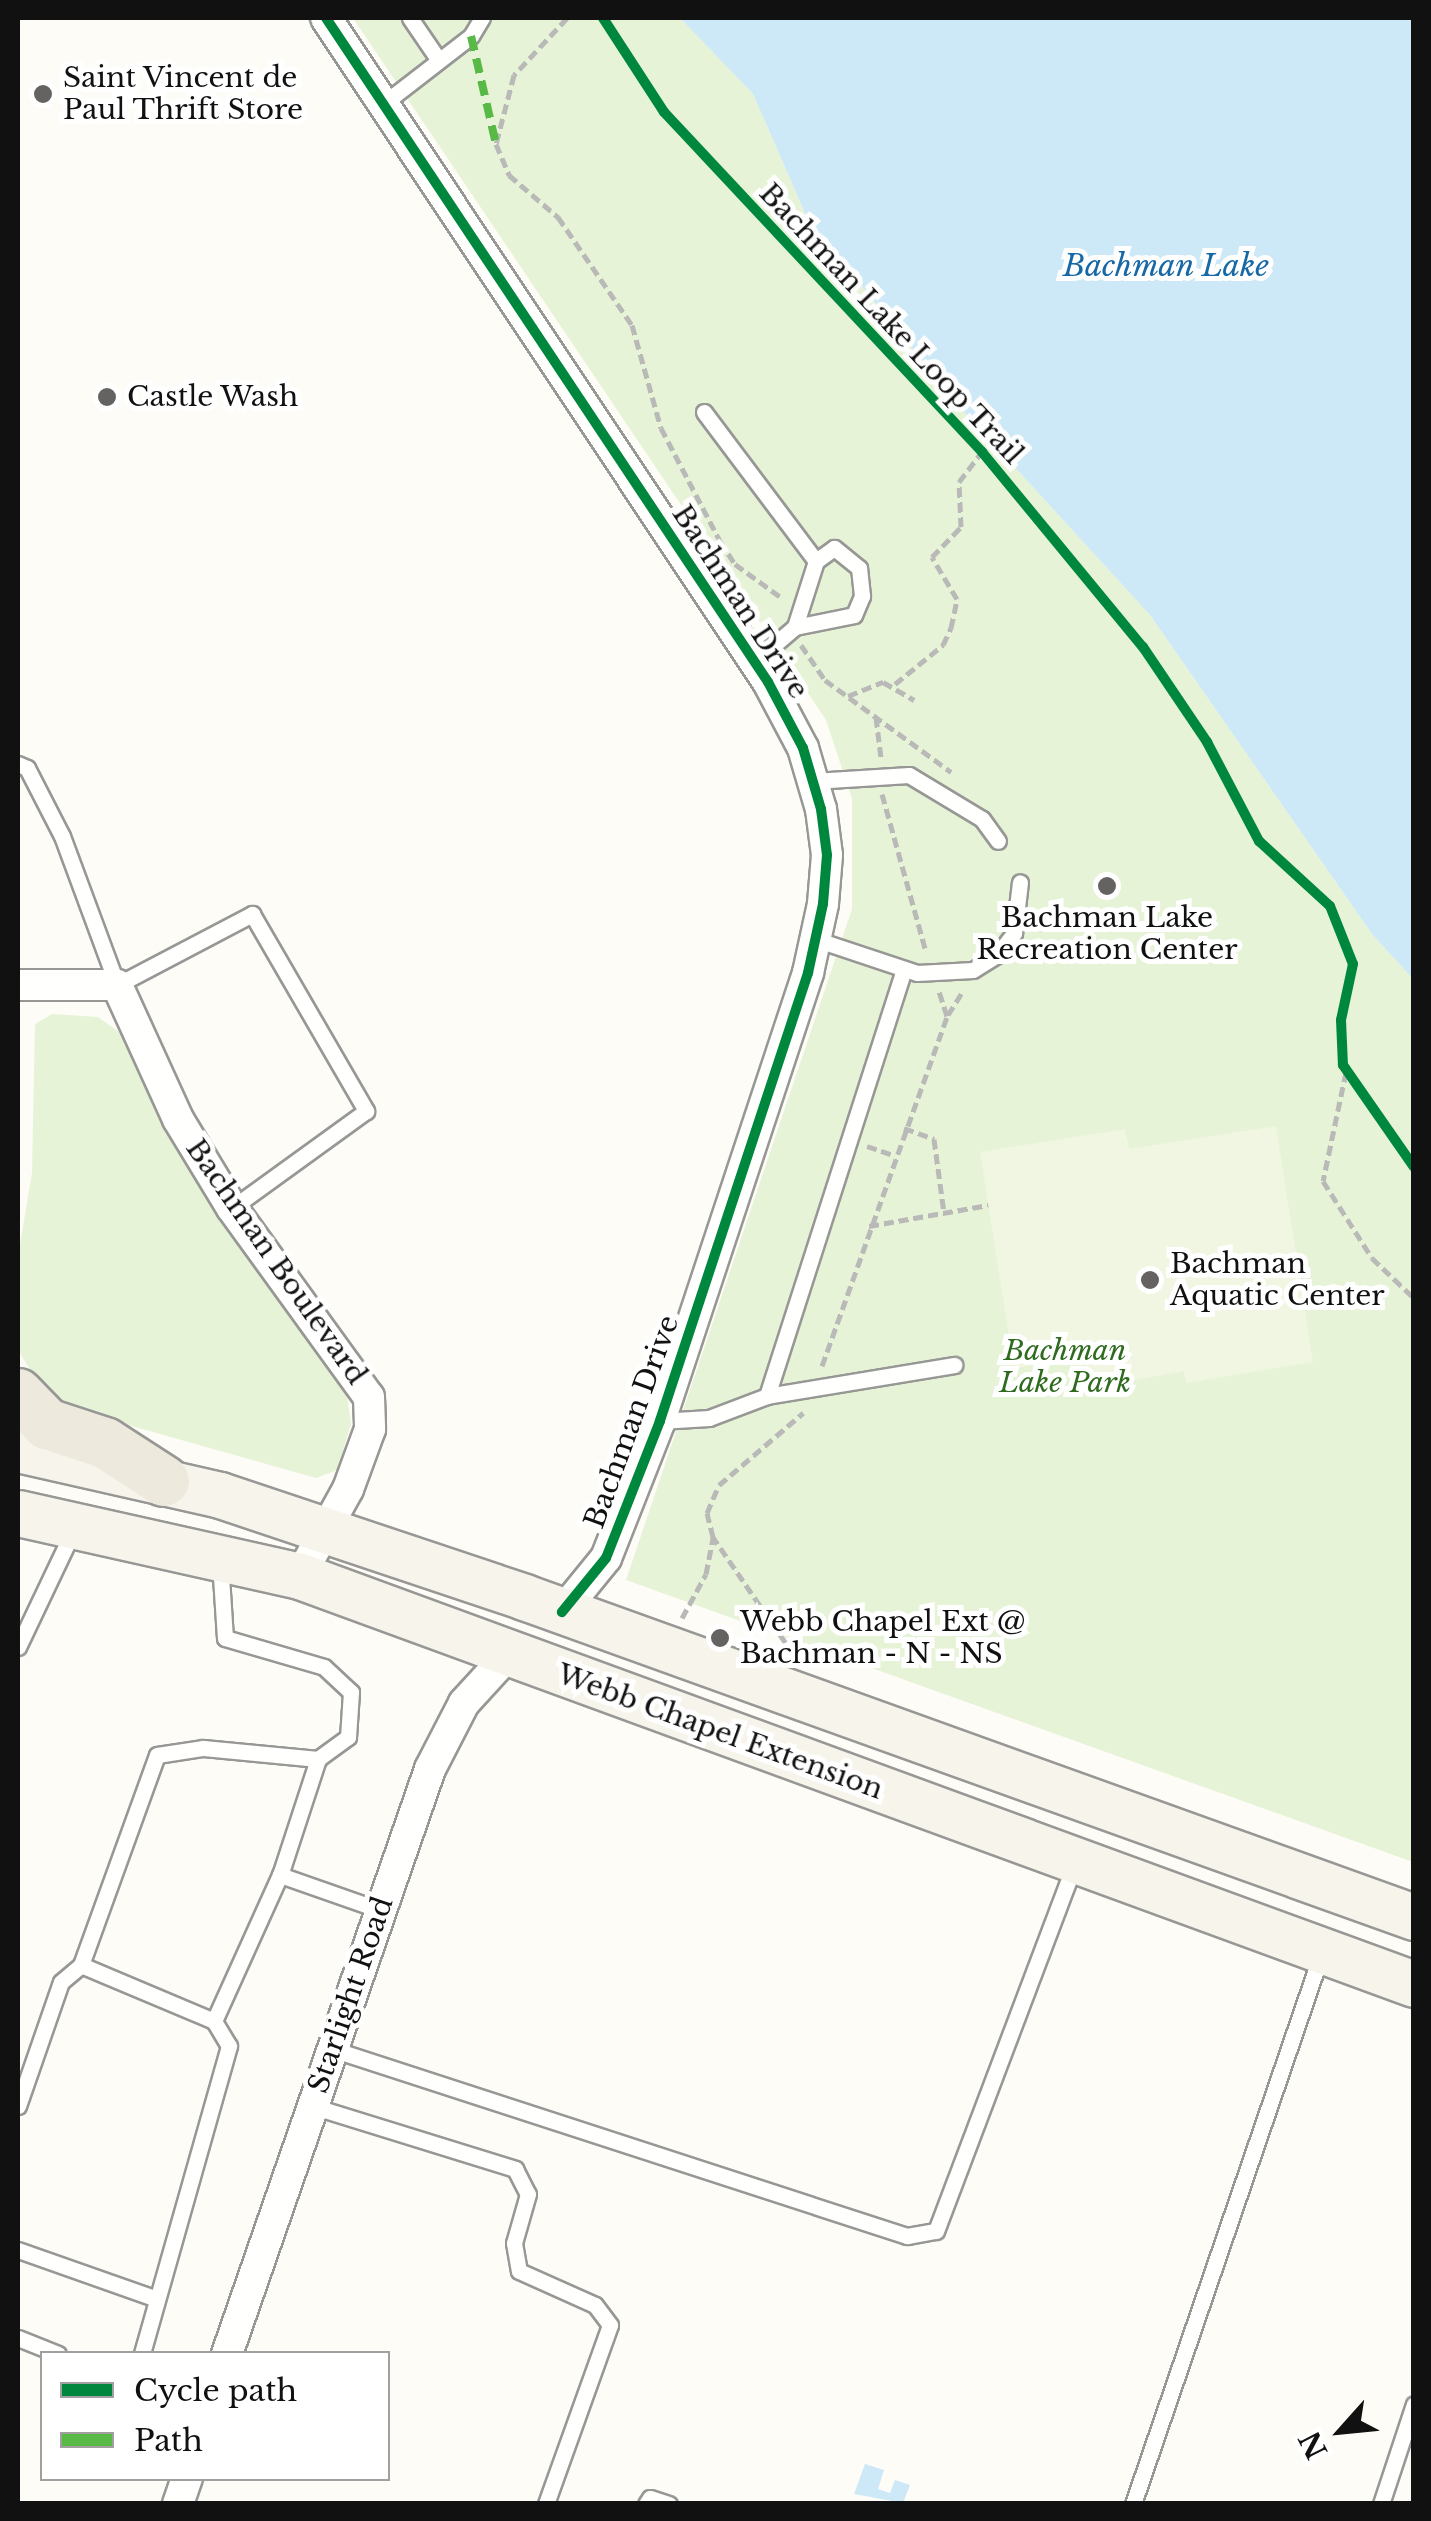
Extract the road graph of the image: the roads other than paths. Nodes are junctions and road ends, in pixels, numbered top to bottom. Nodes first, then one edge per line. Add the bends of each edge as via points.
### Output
1 (326, 18) edge
2 (410, 18) edge
3 (482, 18) edge
4 (438, 59) junction
5 (383, 104) junction
6 (704, 412) dead end
7 (816, 561) junction
8 (795, 627) junction
9 (755, 661) junction
10 (18, 764) edge
11 (814, 781) junction
12 (998, 841) dead end
13 (1020, 882) dead end
14 (818, 940) junction
15 (904, 968) junction
16 (18, 985) edge
17 (117, 985) junction
18 (232, 1208) junction
19 (954, 1365) dead end
20 (18, 1394) edge
21 (767, 1396) junction
22 (660, 1421) junction
23 (18, 1449) edge
24 (164, 1481) junction
25 (18, 1513) edge
26 (75, 1526) junction
27 (324, 1530) junction
28 (220, 1559) junction
29 (300, 1576) junction
30 (562, 1612) junction
31 (18, 1647) edge
32 (508, 1655) junction
33 (318, 1759) junction
34 (1098, 1806) junction
35 (1076, 1860) junction
36 (280, 1875) junction
37 (380, 1910) junction
38 (1414, 1917) edge
39 (1322, 1951) junction
40 (81, 1966) junction
41 (1414, 1984) edge
42 (214, 2020) junction
43 (332, 2049) junction
44 (18, 2106) edge
45 (312, 2106) junction
46 (18, 2250) edge
47 (157, 2300) junction
48 (18, 2338) edge
49 (50, 2351) edge
50 (143, 2351) edge
51 (227, 2351) edge
52 (1414, 2404) edge
53 (546, 2504) edge
54 (646, 2504) edge
55 (669, 2504) edge
56 (1133, 2504) edge
57 (1380, 2504) edge

1 - 5 street, Bachman Drive
2 - 4 lane
3 - 4 lane via 471,36
4 - 5 lane
5 - 9 street, Bachman Drive
6 - 7 lane
7 - 8 lane
7 - 8 lane via 834,548 845,552 859,568 862,596 854,615
8 - 9 lane
9 - 11 street, Bachman Drive via 786,712
10 - 17 lane via 27,768 62,836
11 - 12 lane via 909,775 968,810
11 - 14 street, Bachman Drive via 828,855
13 - 15 lane via 1014,932 997,955 950,976
14 - 15 lane
14 - 22 street, Bachman Drive
15 - 21 lane
16 - 17 street
17 - 18 street, Bachman Boulevard via 178,1119
17 - 18 lane via 252,914 366,1111
18 - 27 street, Bachman Boulevard via 369,1396 370,1429
19 - 21 lane
20 - 24 main road via 47,1424 105,1444
21 - 22 lane via 709,1418
22 - 30 street, Bachman Drive via 606,1558
23 - 24 main road, Webb Chapel Extension
24 - 27 main road, Webb Chapel Extension
25 - 26 main road, Webb Chapel Extension
26 - 28 main road, Webb Chapel Extension
26 - 31 lane
27 - 29 street, Bachman Boulevard
27 - 30 main road, Webb Chapel Extension
28 - 29 main road, Webb Chapel Extension
28 - 33 lane via 225,1638 324,1667 351,1692 348,1737
29 - 32 main road, Webb Chapel Extension
30 - 32 main road
30 - 34 main road, Webb Chapel Extension
32 - 35 main road, Webb Chapel Extension
32 - 37 street, Starlight Road via 464,1703 439,1752
33 - 36 lane
33 - 40 lane via 203,1748 157,1756
34 - 35 main road
34 - 38 main road, Webb Chapel Extension
35 - 39 main road, Webb Chapel Extension
35 - 43 lane via 936,2232 906,2236
36 - 37 lane
36 - 42 lane
37 - 43 street, Starlight Road
39 - 41 main road, Webb Chapel Extension
39 - 56 lane
40 - 42 lane
40 - 44 lane via 61,1982
42 - 47 lane via 229,2046
43 - 45 street, Starlight Road
45 - 51 street, Starlight Road
45 - 53 lane via 514,2170 528,2194 514,2243 519,2271 595,2305 610,2326
46 - 47 lane
47 - 50 lane
48 - 49 lane
52 - 57 lane
54 - 55 lane via 650,2498

